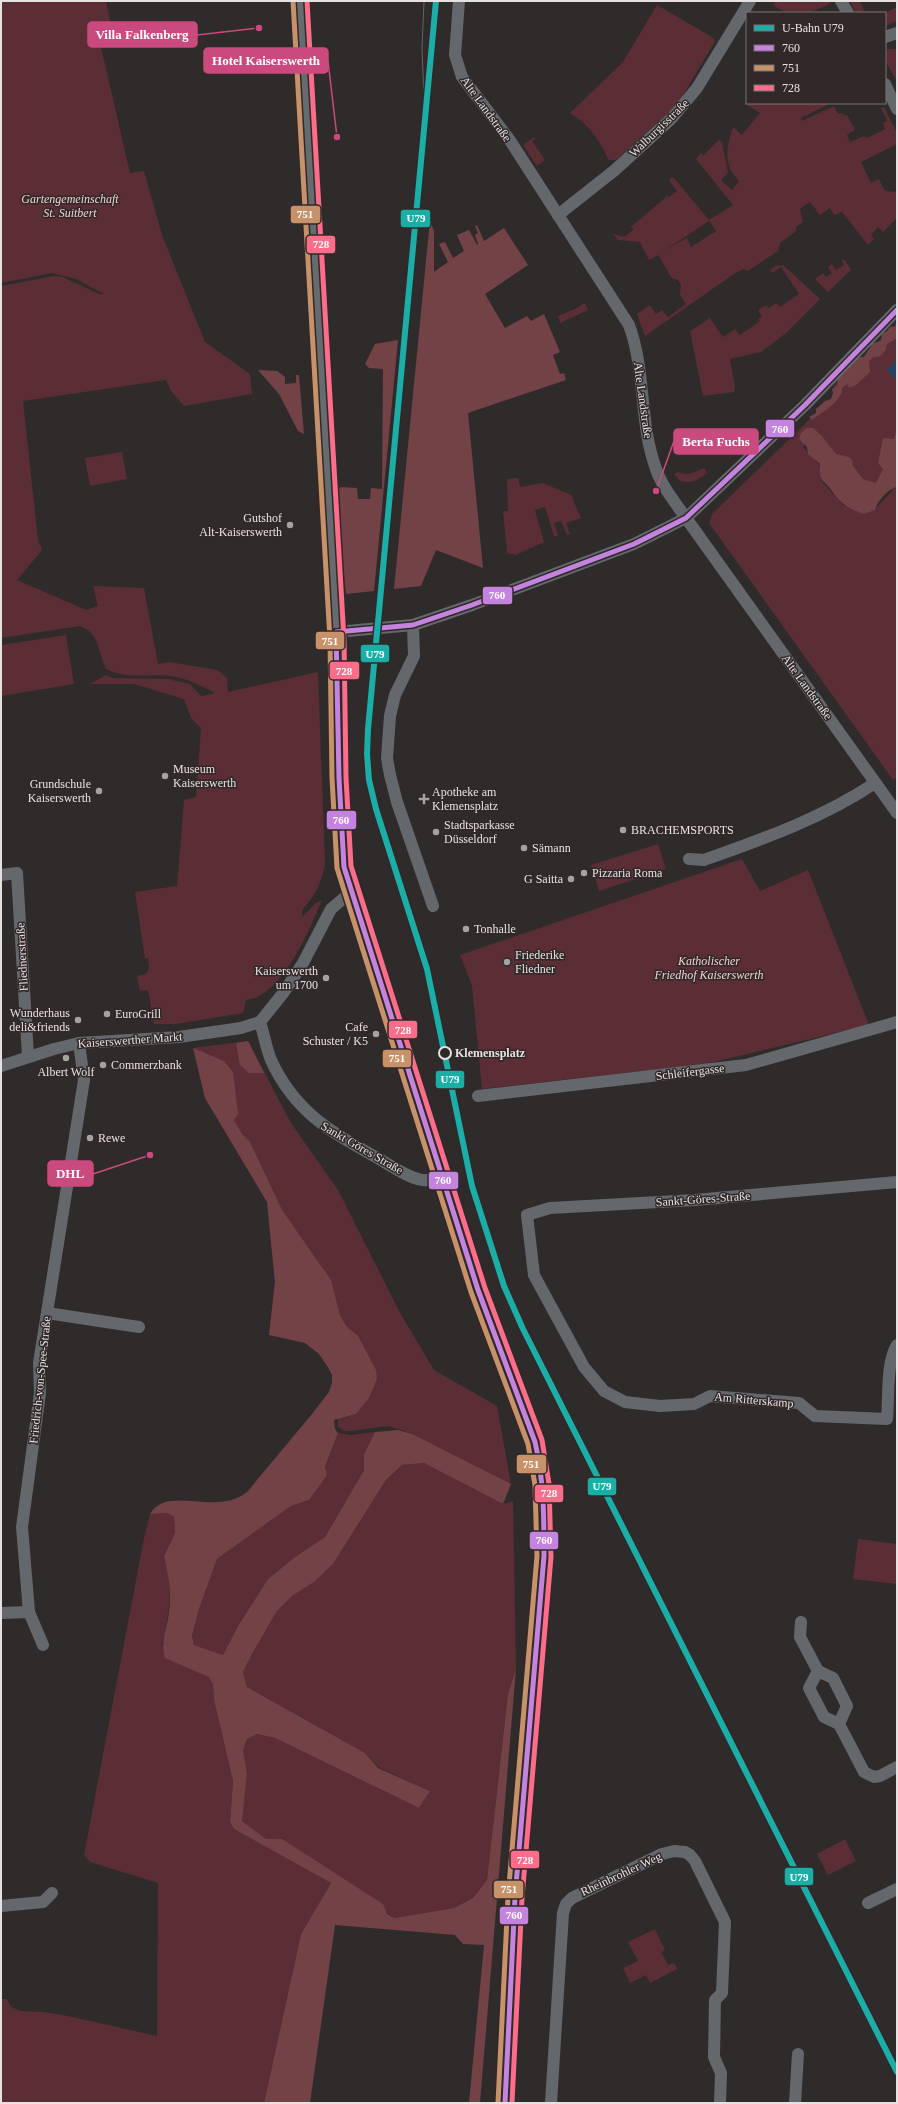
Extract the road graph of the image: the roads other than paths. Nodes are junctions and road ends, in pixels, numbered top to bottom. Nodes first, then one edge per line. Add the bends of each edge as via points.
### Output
1 (300, 1) edge
2 (459, 1) edge
3 (750, 1) edge
4 (841, 1) edge
5 (847, 12) edge
6 (897, 33) edge
7 (886, 37) edge
8 (886, 86) edge
9 (897, 109) edge
10 (558, 215) junction
11 (897, 310) edge
12 (686, 518) junction
13 (413, 625) junction
14 (336, 632) junction
15 (875, 783) junction
16 (897, 813) edge
17 (689, 860) dead end
18 (1, 875) edge
19 (351, 892) junction
20 (433, 906) dead end
21 (260, 1022) junction
22 (897, 1022) edge
23 (79, 1043) junction
24 (28, 1056) junction
25 (1, 1066) edge
26 (478, 1096) dead end
27 (434, 1178) junction
28 (897, 1182) edge
29 (529, 1234) joint
30 (47, 1313) junction
31 (139, 1327) dead end
32 (897, 1345) edge
33 (29, 1612) junction
34 (1, 1613) edge
35 (801, 1622) dead end
36 (43, 1645) dead end
37 (818, 1671) junction
38 (839, 1724) junction
39 (897, 1767) edge
40 (897, 1889) edge
41 (52, 1893) dead end
42 (868, 1903) dead end
43 (1, 1906) edge
44 (798, 2054) dead end
45 (506, 2103) edge
46 (551, 2103) edge
47 (720, 2103) edge
48 (795, 2103) edge

1 - 14 main road
2 - 10 street, Alte Landstraße via 455,55 458,69
3 - 10 street, Walburgisstraße via 697,88 672,118 598,184
4 - 5 street
6 - 7 street
8 - 9 street
10 - 12 street, Alte Landstraße via 629,324 655,467 666,489
11 - 12 street via 805,405
12 - 13 street via 634,544
12 - 15 street, Alte Landstraße
13 - 14 street
13 - 20 street via 414,656 395,695 390,716 387,758 397,802
14 - 19 main road via 339,785 344,867
15 - 16 street, Alte Landstraße
15 - 17 street via 839,805 793,827 704,860
18 - 24 street, Fliednerstraße via 17,873
19 - 21 street via 331,909 296,975
19 - 27 main road via 381,983
21 - 23 street, Kaiserswerther Markt via 241,1028 155,1039
21 - 27 street, Sankt Göres Straße via 270,1058 279,1076 318,1123 409,1175
22 - 26 street, Schleifergasse via 746,1065
23 - 24 street, Kaiserswerther Markt
23 - 30 street, Friedrich-von-Spee-Straße via 84,1080
24 - 25 street, Kaiserswerther Markt
27 - 45 main road via 535,1442 544,1499 544,1556 515,1916 507,2035
28 - 29 street, Sankt-Göres-Straße via 695,1200 550,1208 527,1215
29 - 32 street, Am Ritterskamp via 534,1275 584,1367 604,1391 625,1402 660,1406 694,1404 710,1396 799,1403 815,1416 887,1419 893,1351
30 - 31 street
30 - 33 street, Friedrich-von-Spee-Straße via 39,1363 40,1393 22,1527
33 - 34 street
33 - 36 street, Friedrich-von-Spee-Straße
35 - 37 street via 800,1637
37 - 38 street via 833,1678 847,1706
37 - 38 street via 809,1688 824,1717
38 - 39 street via 864,1772 874,1777
40 - 42 street
41 - 43 street via 43,1902
44 - 48 street
46 - 47 street, Rheinbrohler Weg via 563,1912 566,1904 572,1898 662,1854 674,1851 685,1852 695,1861 725,1922 722,1993 716,2000 714,2050 714,2057 721,2073

